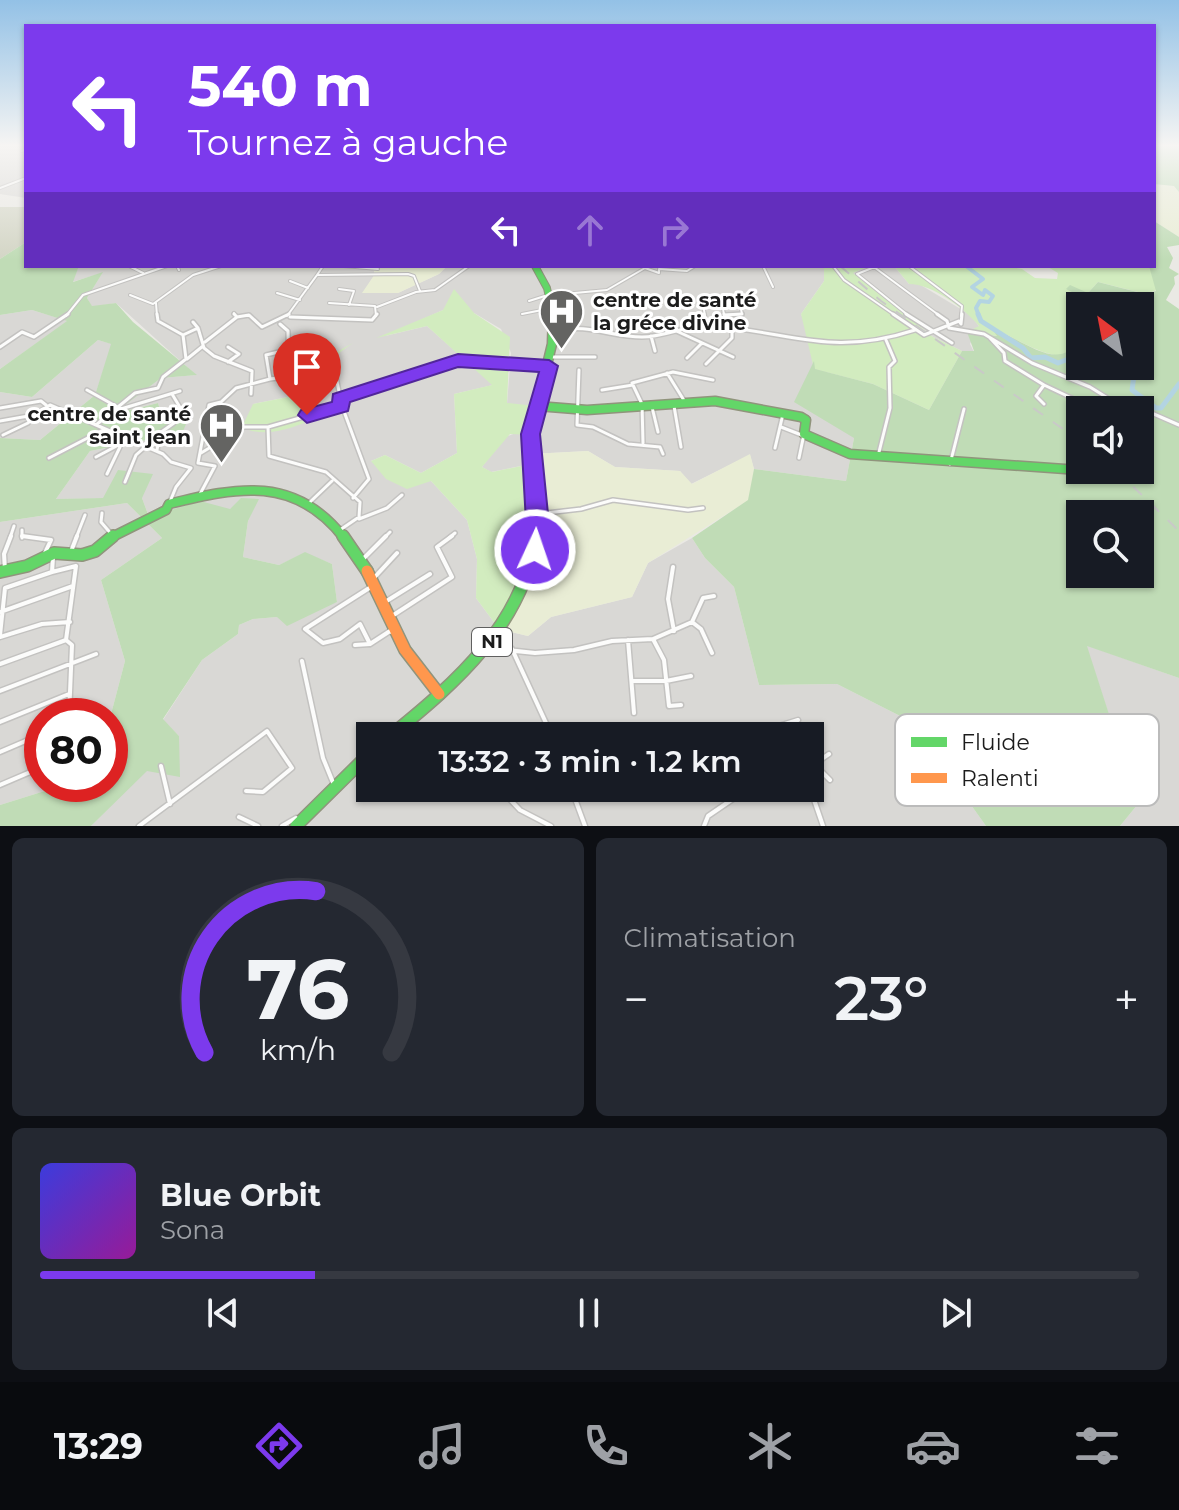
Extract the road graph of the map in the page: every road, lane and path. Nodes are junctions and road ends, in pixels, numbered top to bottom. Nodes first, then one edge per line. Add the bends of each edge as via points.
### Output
1 (133, 268) edge
2 (160, 268) edge
3 (207, 268) edge
4 (322, 268) edge
5 (379, 268) edge
6 (466, 268) edge
7 (536, 268) edge
8 (645, 268) edge
9 (645, 268) edge
10 (692, 268) edge
11 (764, 268) edge
12 (835, 268) edge
13 (871, 268) edge
14 (879, 268) edge
15 (912, 268) edge
16 (143, 273) junction
17 (382, 274) junction
18 (317, 275) junction
19 (290, 281) dead end
20 (773, 287) dead end
21 (308, 288) junction
22 (339, 289) dead end
23 (109, 290) junction
24 (420, 291) junction
25 (277, 293) dead end
26 (552, 294) junction
27 (103, 295) dead end
28 (130, 295) dead end
29 (702, 298) dead end
30 (300, 300) junction
31 (529, 301) dead end
32 (156, 303) junction
33 (329, 303) dead end
34 (740, 304) dead end
35 (349, 305) junction
36 (377, 307) junction
37 (555, 308) junction
38 (723, 308) dead end
39 (234, 313) dead end
40 (522, 314) dead end
41 (725, 315) junction
42 (237, 317) junction
43 (290, 317) junction
44 (193, 322) dead end
45 (279, 323) junction
46 (706, 326) junction
47 (198, 328) junction
48 (949, 328) junction
49 (672, 329) junction
50 (730, 329) junction
51 (557, 330) junction
52 (915, 330) junction
53 (936, 333) junction
54 (183, 335) junction
55 (651, 336) junction
56 (990, 338) junction
57 (886, 340) junction
58 (952, 343) dead end
59 (204, 344) junction
60 (701, 344) junction
61 (0, 347) edge
62 (228, 347) dead end
63 (287, 350) junction
64 (655, 351) dead end
65 (719, 351) junction
66 (595, 357) dead end
67 (733, 357) dead end
68 (687, 358) dead end
69 (186, 359) junction
70 (228, 362) junction
71 (551, 362) junction
72 (706, 364) dead end
73 (579, 370) dead end
74 (335, 372) dead end
75 (667, 373) junction
76 (289, 375) junction
77 (301, 375) dead end
78 (270, 379) junction
79 (713, 380) dead end
80 (252, 383) junction
81 (633, 385) junction
82 (1044, 385) junction
83 (87, 390) dead end
84 (602, 390) dead end
85 (180, 391) dead end
86 (172, 394) junction
87 (251, 394) dead end
88 (1067, 396) edge
89 (340, 399) junction
90 (673, 402) junction
91 (685, 402) junction
92 (1044, 404) dead end
93 (47, 406) junction
94 (342, 406) junction
95 (536, 406) junction
96 (642, 407) junction
97 (652, 407) junction
98 (0, 408) edge
99 (118, 408) junction
100 (577, 409) junction
101 (964, 409) dead end
102 (36, 414) junction
103 (783, 414) junction
104 (0, 421) edge
105 (96, 425) junction
106 (1179, 425) edge
107 (268, 427) junction
108 (781, 427) junction
109 (105, 429) junction
110 (658, 432) dead end
111 (3, 435) dead end
112 (804, 435) junction
113 (126, 441) junction
114 (643, 443) junction
115 (120, 447) junction
116 (145, 447) junction
117 (681, 447) dead end
118 (775, 448) dead end
119 (157, 451) junction
120 (201, 453) junction
121 (663, 454) dead end
122 (878, 456) junction
123 (96, 457) dead end
124 (49, 458) dead end
125 (799, 458) dead end
126 (950, 464) junction
127 (1066, 469) edge
128 (107, 474) dead end
129 (333, 481) junction
130 (125, 482) dead end
131 (402, 495) dead end
132 (199, 496) junction
133 (353, 498) junction
134 (309, 503) junction
135 (169, 504) junction
136 (703, 508) dead end
137 (102, 513) dead end
138 (538, 514) junction
139 (85, 515) dead end
140 (356, 520) junction
141 (14, 526) dead end
142 (22, 530) dead end
143 (337, 532) junction
144 (390, 532) dead end
145 (455, 533) dead end
146 (113, 536) junction
147 (54, 553) junction
148 (397, 553) dead end
149 (70, 554) junction
150 (42, 558) junction
151 (362, 560) junction
152 (673, 567) dead end
153 (2, 571) edge
154 (52, 572) junction
155 (430, 574) dead end
156 (374, 582) junction
157 (73, 586) junction
158 (714, 596) dead end
159 (385, 602) junction
160 (1, 611) edge
161 (392, 616) junction
162 (70, 622) junction
163 (692, 622) junction
164 (674, 631) junction
165 (400, 635) junction
166 (0, 636) edge
167 (653, 639) junction
168 (66, 640) junction
169 (628, 640) junction
170 (370, 644) junction
171 (355, 645) dead end
172 (487, 648) junction
173 (512, 649) junction
174 (712, 653) dead end
175 (96, 654) dead end
176 (302, 661) dead end
177 (0, 664) edge
178 (70, 665) junction
179 (691, 676) dead end
180 (631, 681) junction
181 (666, 681) junction
182 (0, 691) edge
183 (69, 694) junction
184 (440, 695) junction
185 (69, 698) edge
186 (681, 705) dead end
187 (634, 713) dead end
188 (798, 720) dead end
189 (0, 722) edge
190 (407, 722) edge
191 (546, 722) edge
192 (792, 722) edge
193 (24, 742) edge
194 (0, 752) edge
195 (829, 754) dead end
196 (824, 757) edge
197 (356, 765) edge
198 (161, 766) dead end
199 (24, 775) edge
200 (824, 775) edge
201 (830, 780) dead end
202 (0, 785) edge
203 (334, 785) junction
204 (246, 791) dead end
205 (512, 802) edge
206 (576, 802) edge
207 (728, 802) edge
208 (815, 802) edge
209 (170, 804) junction
210 (305, 814) junction
211 (239, 817) dead end
212 (139, 826) edge
213 (258, 826) edge
214 (282, 826) edge
215 (296, 826) edge
216 (551, 826) edge
217 (585, 826) edge
218 (704, 826) edge
219 (823, 826) edge

1 - 16 street
2 - 16 street
3 - 32 street
4 - 18 street
5 - 17 street
6 - 24 street via 435,290
7 - 26 main road, N1
8 - 26 street via 604,291
9 - 10 street via 659,273
11 - 20 street
12 - 52 street
13 - 53 street via 857,274
14 - 48 street via 947,321
15 - 48 street via 962,306 962,323
16 - 23 street
17 - 18 street
17 - 24 street via 414,276
18 - 21 street
19 - 21 street
21 - 30 street
22 - 35 street via 354,291
23 - 27 street
23 - 61 street via 82,295 75,307 39,335 22,332
24 - 36 street
25 - 30 street
26 - 31 street
26 - 37 main road, N1
28 - 32 street
29 - 46 street
30 - 43 street
32 - 54 street via 158,321
33 - 35 street
34 - 41 street via 742,314
35 - 36 street
36 - 43 street via 375,320
37 - 40 street
37 - 51 main road, N1
38 - 41 street
39 - 42 street
41 - 50 street
42 - 45 street via 249,315 262,327
42 - 59 street
43 - 45 street
44 - 47 street
45 - 63 street via 288,331
46 - 49 street
46 - 50 street
47 - 54 street
47 - 59 street
48 - 53 street
48 - 56 street
49 - 55 street
49 - 60 street
50 - 57 street via 838,348
50 - 65 street via 732,338
51 - 55 street
51 - 71 main road, N1
52 - 53 street via 926,336
52 - 57 street
53 - 58 street
54 - 69 street
55 - 64 street
56 - 82 street via 1005,361
56 - 106 street via 1114,402
57 - 122 street via 895,361 889,367 890,408
59 - 69 street
59 - 70 street
60 - 65 street
60 - 68 street
62 - 70 street via 239,354
63 - 76 street
63 - 78 street via 266,355
65 - 67 street
65 - 72 street
66 - 71 street
69 - 99 street via 163,377 158,388 135,393
70 - 80 street via 252,371
71 - 89 street via 458,361
71 - 95 main road, N1
73 - 100 street
74 - 89 street
75 - 79 street via 688,372
75 - 81 street
75 - 91 street
76 - 77 street
76 - 78 street
78 - 80 street
80 - 87 street
80 - 120 street via 209,405
81 - 84 street
81 - 96 street
82 - 88 street
82 - 92 street via 1036,396
83 - 99 street
85 - 86 street
86 - 99 street
86 - 119 street via 181,409 160,433
89 - 94 street
90 - 91 main road
90 - 97 main road
90 - 117 street
91 - 103 main road via 715,401
93 - 98 street via 41,401
93 - 102 street
93 - 105 street
94 - 107 street
94 - 133 street via 369,479
95 - 100 main road
95 - 138 main road, N1 via 530,456
96 - 97 main road
96 - 100 main road
96 - 114 street
97 - 110 street
99 - 105 street
100 - 114 street via 577,425 628,444
101 - 126 street
102 - 104 street
102 - 111 street
103 - 108 street
103 - 112 main road via 806,420
105 - 109 street
107 - 120 street via 243,428
107 - 129 street via 269,456 326,472
108 - 112 street
108 - 118 street
109 - 113 street
109 - 124 street
112 - 122 main road via 850,454
112 - 125 street
113 - 115 street
113 - 116 street
114 - 121 street via 660,447
115 - 123 street
115 - 128 street
116 - 119 street
116 - 130 street
119 - 135 street via 191,468
120 - 132 street via 198,463 215,466
122 - 126 main road
126 - 127 main road
129 - 133 street
129 - 134 street
131 - 140 street via 387,508
132 - 134 main road via 264,491
132 - 135 main road
133 - 140 street via 362,509
134 - 143 main road
135 - 146 main road
136 - 138 street via 613,500
137 - 146 street via 101,522
138 - 172 main road, N1 via 527,582
139 - 149 street
140 - 143 street
141 - 153 street
142 - 150 street via 22,538 51,540
143 - 151 main road
144 - 151 street
145 - 161 street via 437,547 452,577
146 - 149 main road via 95,551
147 - 149 main road
147 - 150 main road
147 - 154 street
148 - 156 street
150 - 153 main road
151 - 156 main road
152 - 164 street via 668,590
154 - 157 street via 76,566
154 - 160 street via 5,588
155 - 159 street
156 - 159 main road
156 - 170 street via 305,629 323,643 340,639 360,624
157 - 160 street
157 - 162 street
158 - 163 street via 703,598
159 - 161 main road
160 - 166 street
161 - 165 main road
162 - 166 street
162 - 168 street
163 - 164 street
163 - 174 street
164 - 167 street
165 - 170 street via 390,631
165 - 184 main road via 409,657
167 - 169 street
167 - 181 street via 664,660
168 - 177 street
168 - 178 street via 72,645
169 - 173 street via 560,651
169 - 180 street
170 - 171 street
172 - 173 street
172 - 184 main road, N1
173 - 191 street
175 - 178 street
176 - 203 street
178 - 182 street
178 - 183 street
179 - 181 street
180 - 181 street
180 - 187 street
181 - 186 street via 669,706
183 - 185 street
183 - 189 street
184 - 190 main road, N1
188 - 192 street
193 - 194 street
195 - 196 street
197 - 203 main road
198 - 209 street
199 - 202 street
200 - 201 street
203 - 210 main road
204 - 209 street via 263,792 292,768 267,731
205 - 216 street
206 - 217 street
207 - 218 street via 708,816
208 - 219 street
209 - 212 street
210 - 214 street
210 - 215 main road
211 - 213 street

